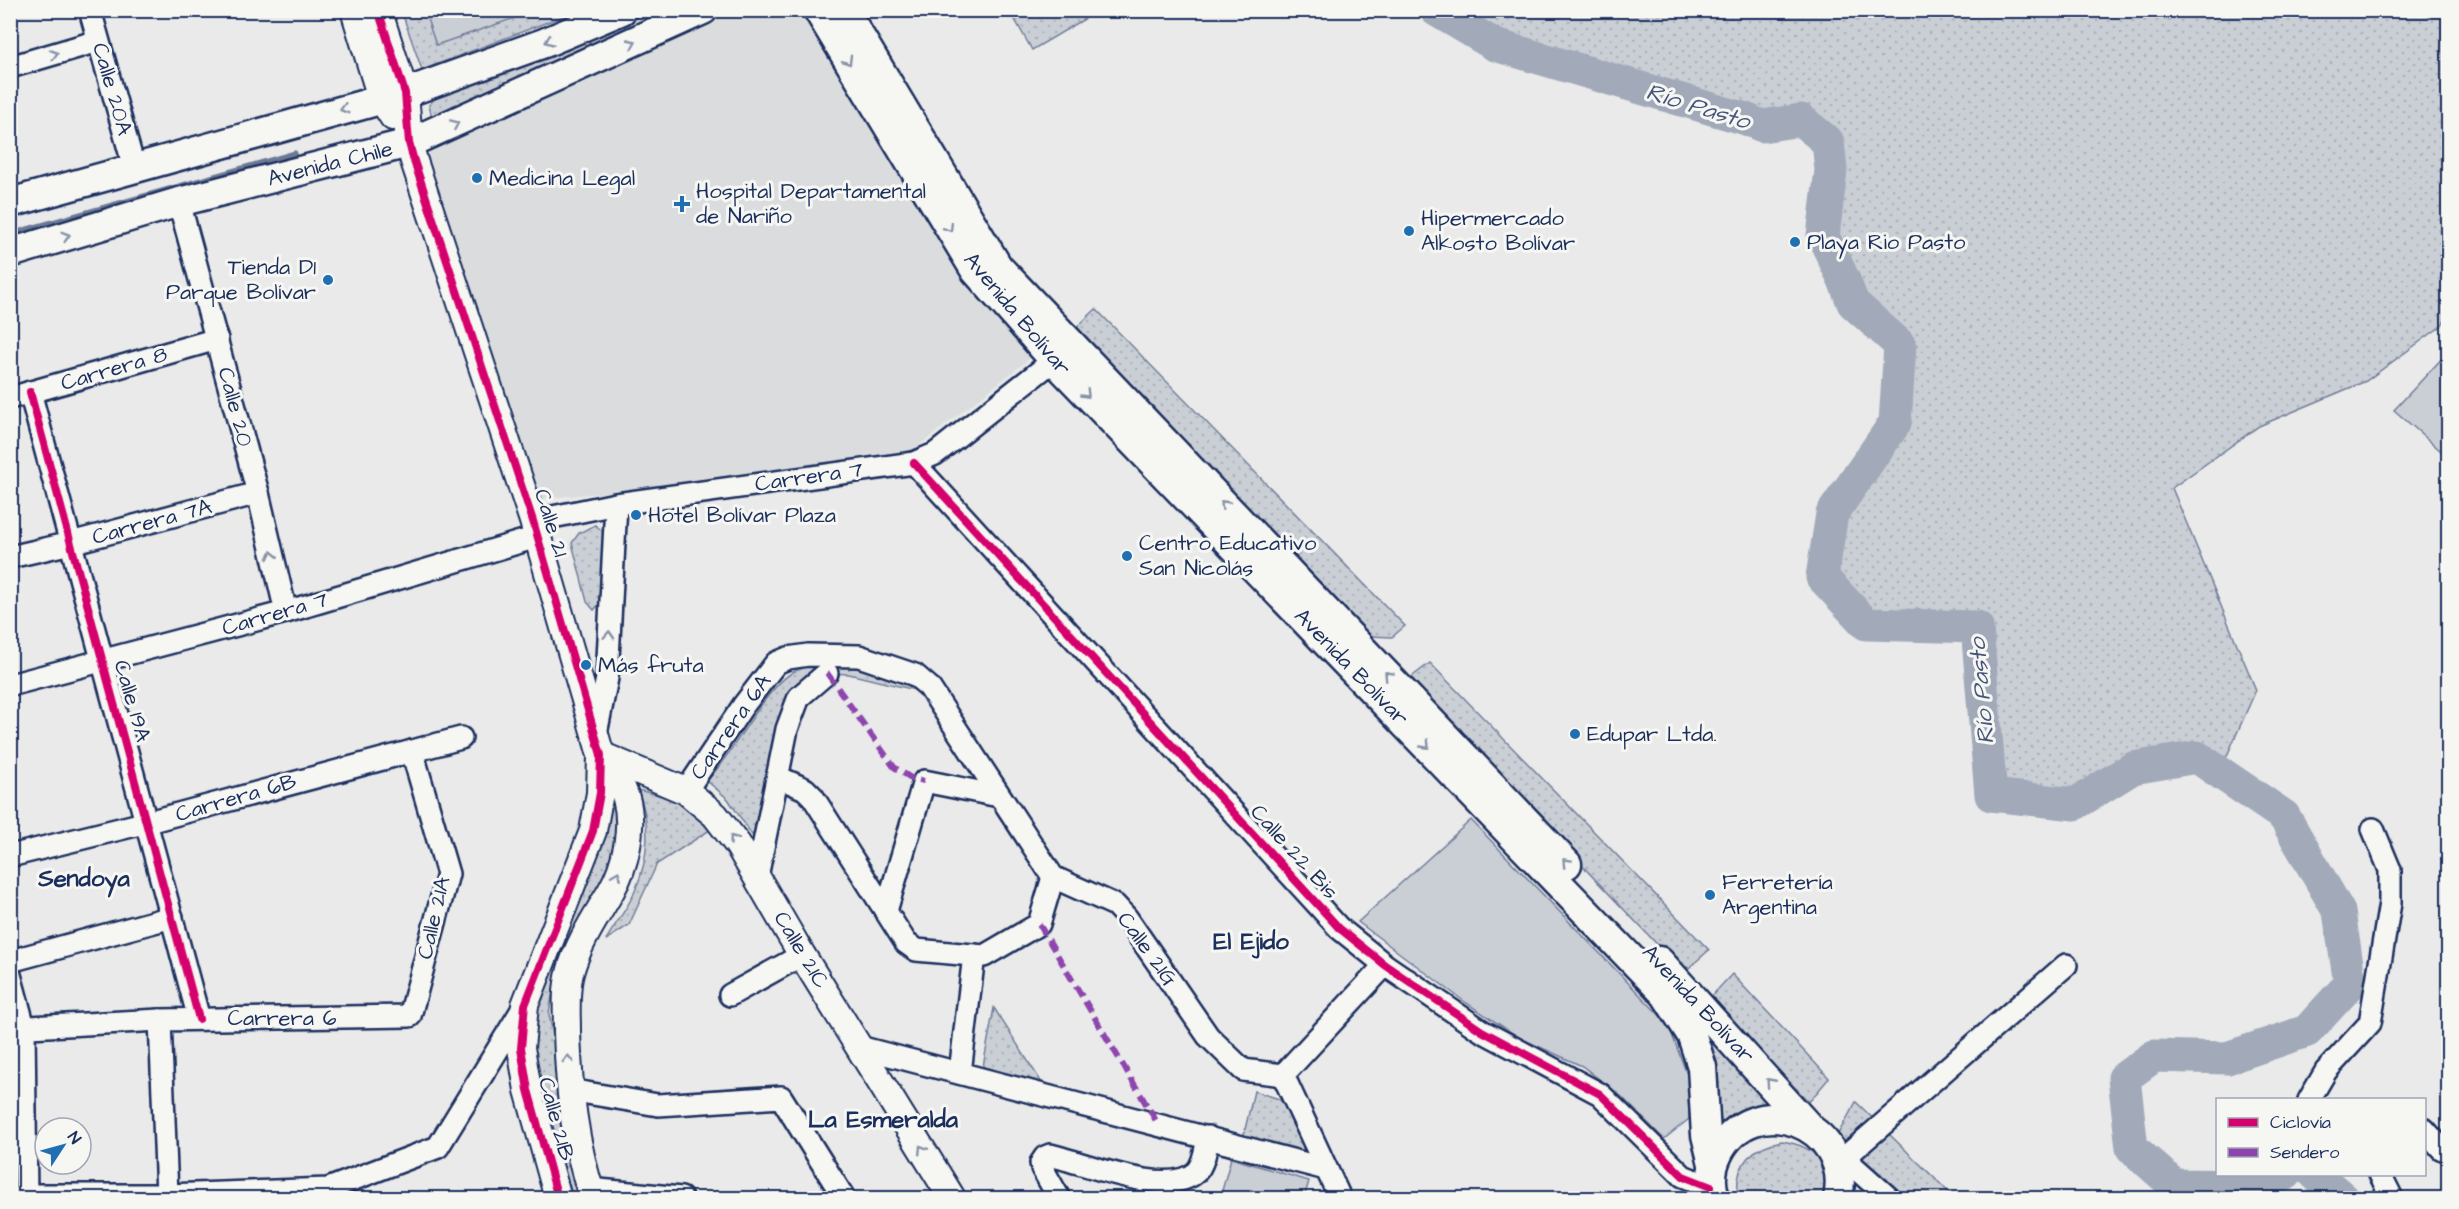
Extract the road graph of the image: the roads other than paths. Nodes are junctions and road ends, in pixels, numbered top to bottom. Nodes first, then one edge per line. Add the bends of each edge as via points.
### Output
1 (90, 10) edge
2 (354, 10) edge
3 (378, 10) edge
4 (622, 10) edge
5 (703, 10) edge
6 (818, 10) edge
7 (844, 10) edge
8 (98, 41) junction
9 (10, 67) edge
10 (393, 96) junction
11 (409, 143) junction
12 (134, 168) junction
13 (179, 202) junction
14 (10, 203) edge
15 (10, 254) edge
16 (217, 339) junction
17 (1054, 360) junction
18 (20, 395) edge
19 (914, 463) junction
20 (258, 493) junction
21 (616, 504) junction
22 (535, 529) junction
23 (71, 543) junction
24 (10, 557) edge
25 (286, 612) junction
26 (102, 662) junction
27 (827, 673) dead end
28 (10, 685) edge
29 (461, 738) dead end
30 (598, 745) junction
31 (412, 751) junction
32 (778, 777) junction
33 (686, 790) junction
34 (999, 796) junction
35 (148, 822) junction
36 (2373, 829) dead end
37 (10, 856) edge
38 (757, 877) junction
39 (1053, 877) junction
40 (886, 911) junction
41 (172, 917) junction
42 (802, 955) junction
43 (974, 955) junction
44 (10, 961) edge
45 (1385, 965) junction
46 (2066, 965) dead end
47 (10, 975) edge
48 (730, 995) dead end
49 (525, 1005) junction
50 (410, 1016) joint
51 (199, 1019) junction
52 (160, 1020) junction
53 (17, 1027) edge
54 (859, 1047) junction
55 (520, 1048) joint
56 (960, 1073) junction
57 (1283, 1075) junction
58 (569, 1090) junction
59 (2310, 1098) edge
60 (2426, 1131) edge
61 (1208, 1137) junction
62 (1826, 1142) junction
63 (2448, 1150) edge
64 (1326, 1169) junction
65 (2381, 1176) edge
66 (1713, 1183) edge
67 (591, 1194) edge
68 (166, 1195) junction
69 (26, 1197) edge
70 (558, 1198) edge
71 (681, 1198) edge
72 (844, 1198) edge
73 (952, 1198) edge
74 (1059, 1198) edge
75 (1340, 1198) edge
76 (1838, 1198) edge
77 (1889, 1198) edge
78 (2392, 1198) edge

1 - 8 street, Calle 20A
2 - 10 street, Calle 21
3 - 10 street, Calle 21
4 -> 10 main road via 544,43
11 -> 5 main road, Avenida Chile
6 -> 17 main road, Avenida Bolívar via 975,270
62 -> 7 main road, Avenida Bolívar via 998,267
9 -> 8 street
8 - 12 street, Calle 20A
10 - 11 street, Calle 21
10 -> 12 main road
11 - 13 main road, Avenida Chile
11 - 22 street, Calle 21
12 - 14 main road
15 -> 13 main road, Avenida Chile
13 - 16 street, Calle 20
16 - 18 street, Carrera 8
16 - 20 street, Calle 20
17 - 19 street, Carrera 7 via 935,454
17 -> 66 main road, Avenida Bolívar via 1665,994 1692,1036 1702,1067
18 - 23 street, Calle 19A
19 - 21 street, Carrera 7
19 - 45 street, Calle 22 Bis via 1339,928
20 - 23 street, Carrera 7A
25 -> 20 street, Calle 20
21 - 22 street, Carrera 7
30 -> 21 street, Calle 21 via 607,678
22 - 25 street, Carrera 7
22 - 30 street, Calle 21
23 - 24 street, Carrera 7A
23 - 26 street, Calle 19A
25 - 26 street, Carrera 7
26 - 28 street, Carrera 7
26 - 35 street, Calle 19A
27 - 32 street via 799,697 787,729
29 - 31 street, Carrera 6B
30 - 33 street, Calle 21C
30 - 49 street, Calle 21 via 600,793 593,831
58 -> 30 street, Calle 21B via 566,995 570,972 621,868 630,831 626,799
31 - 35 street, Carrera 6B
31 - 50 street, Calle 21A via 448,874
32 - 38 street
32 - 40 street via 813,797
33 - 34 street, Carrera 6A via 776,663 808,655 859,656 915,675 929,687
38 -> 33 street, Calle 21C via 715,815
34 - 39 street
34 - 40 street via 924,781
35 - 37 street, Carrera 6B
35 - 41 street, Calle 19A
36 - 59 street via 2390,870 2390,903 2370,1023 2326,1071
38 - 42 street, Calle 21C
39 - 43 street via 1039,924 984,956
39 - 57 street, Calle 21G via 1115,905 1208,1036 1243,1070
40 - 43 street via 909,947
41 - 44 street
41 - 51 street, Calle 19A
42 - 48 street
42 - 54 street, Calle 21C
43 - 56 street
45 - 57 street
45 - 66 street, Calle 22 Bis via 1482,1031 1600,1094 1683,1176
46 - 62 street
47 - 53 street
49 - 55 street, Calle 21
49 - 68 street via 438,1147 328,1189
50 - 51 street, Carrera 6
51 - 52 street, Carrera 6
52 - 53 street, Carrera 6
52 - 68 street
53 - 69 street
54 - 56 street
73 -> 54 street, Calle 21C
55 - 70 street, Calle 21B
56 - 61 street
57 - 64 street
58 - 67 street, Calle 21B via 578,1148
58 - 72 street via 658,1105 781,1097
60 - 63 street via 2442,1149
61 - 64 street
61 - 74 street via 1197,1171 1169,1183 1045,1157 1042,1168
62 - 66 main road via 1786,1118 1763,1118 1741,1127 1724,1143
62 - 76 main road via 1840,1178
62 - 77 street, Avenida Bolívar
64 - 75 street
65 - 78 street
67 - 71 street
68 - 69 street

